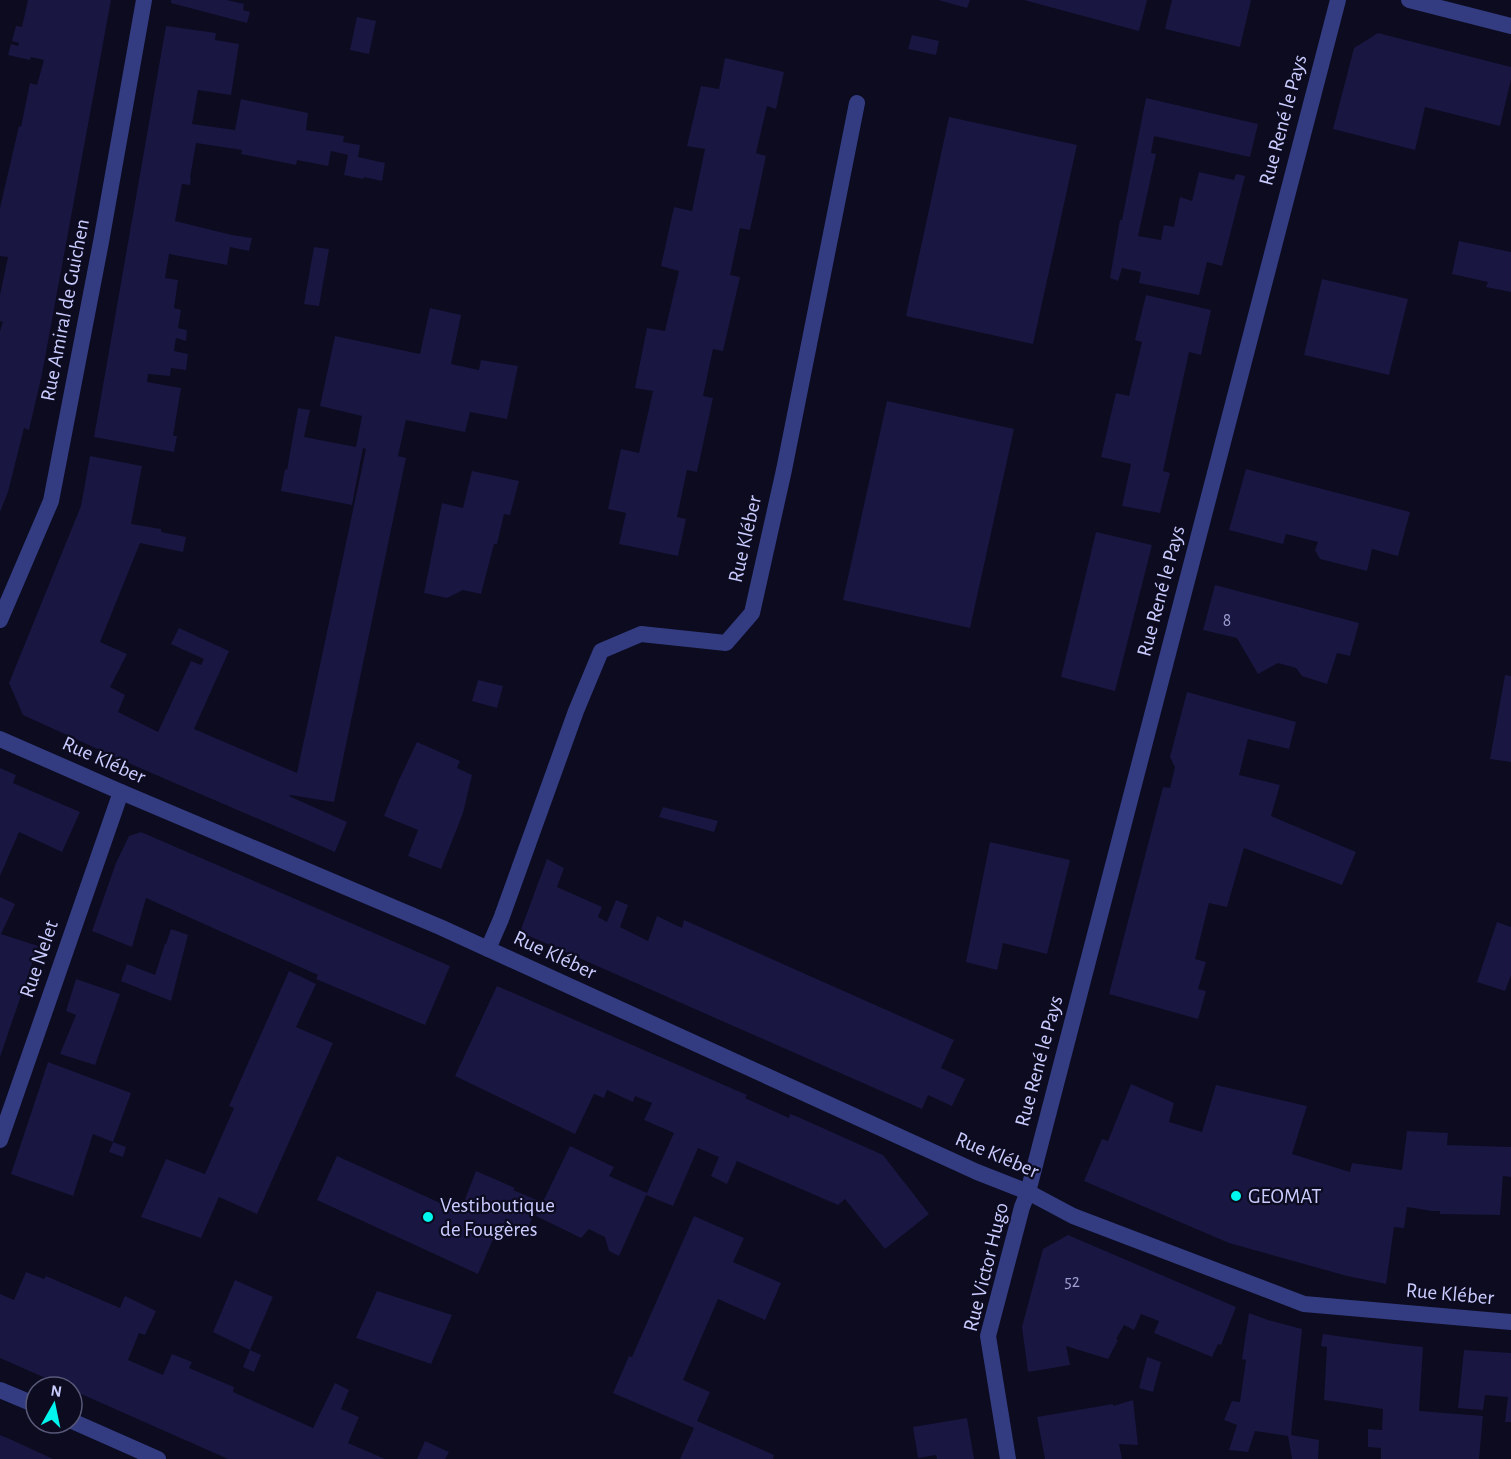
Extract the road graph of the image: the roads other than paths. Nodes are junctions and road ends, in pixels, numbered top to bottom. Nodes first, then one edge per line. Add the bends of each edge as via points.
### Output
1 (144, 0) edge
2 (1338, 0) edge
3 (1409, 0) edge
4 (1511, 26) edge
5 (857, 103) dead end
6 (0, 620) edge
7 (0, 739) edge
8 (121, 792) junction
9 (488, 949) junction
10 (0, 1140) edge
11 (1028, 1192) junction
12 (1511, 1322) edge
13 (0, 1390) edge
14 (24, 1400) edge
15 (84, 1426) edge
16 (158, 1459) edge
17 (1008, 1459) edge

1 - 6 street, Rue Amiral de Guichen via 51,501
2 - 11 street, Rue René le Pays
3 - 4 street
5 - 9 street, Rue Kléber via 752,613 726,643 641,634 602,651
7 - 8 street, Rue Kléber
8 - 9 street, Rue Kléber
8 - 10 street, Rue Nelet
9 - 11 street, Rue Kléber
11 - 12 street, Rue Kléber via 1073,1215 1304,1304
11 - 17 street, Rue Victor Hugo via 988,1336
13 - 14 street
15 - 16 street

